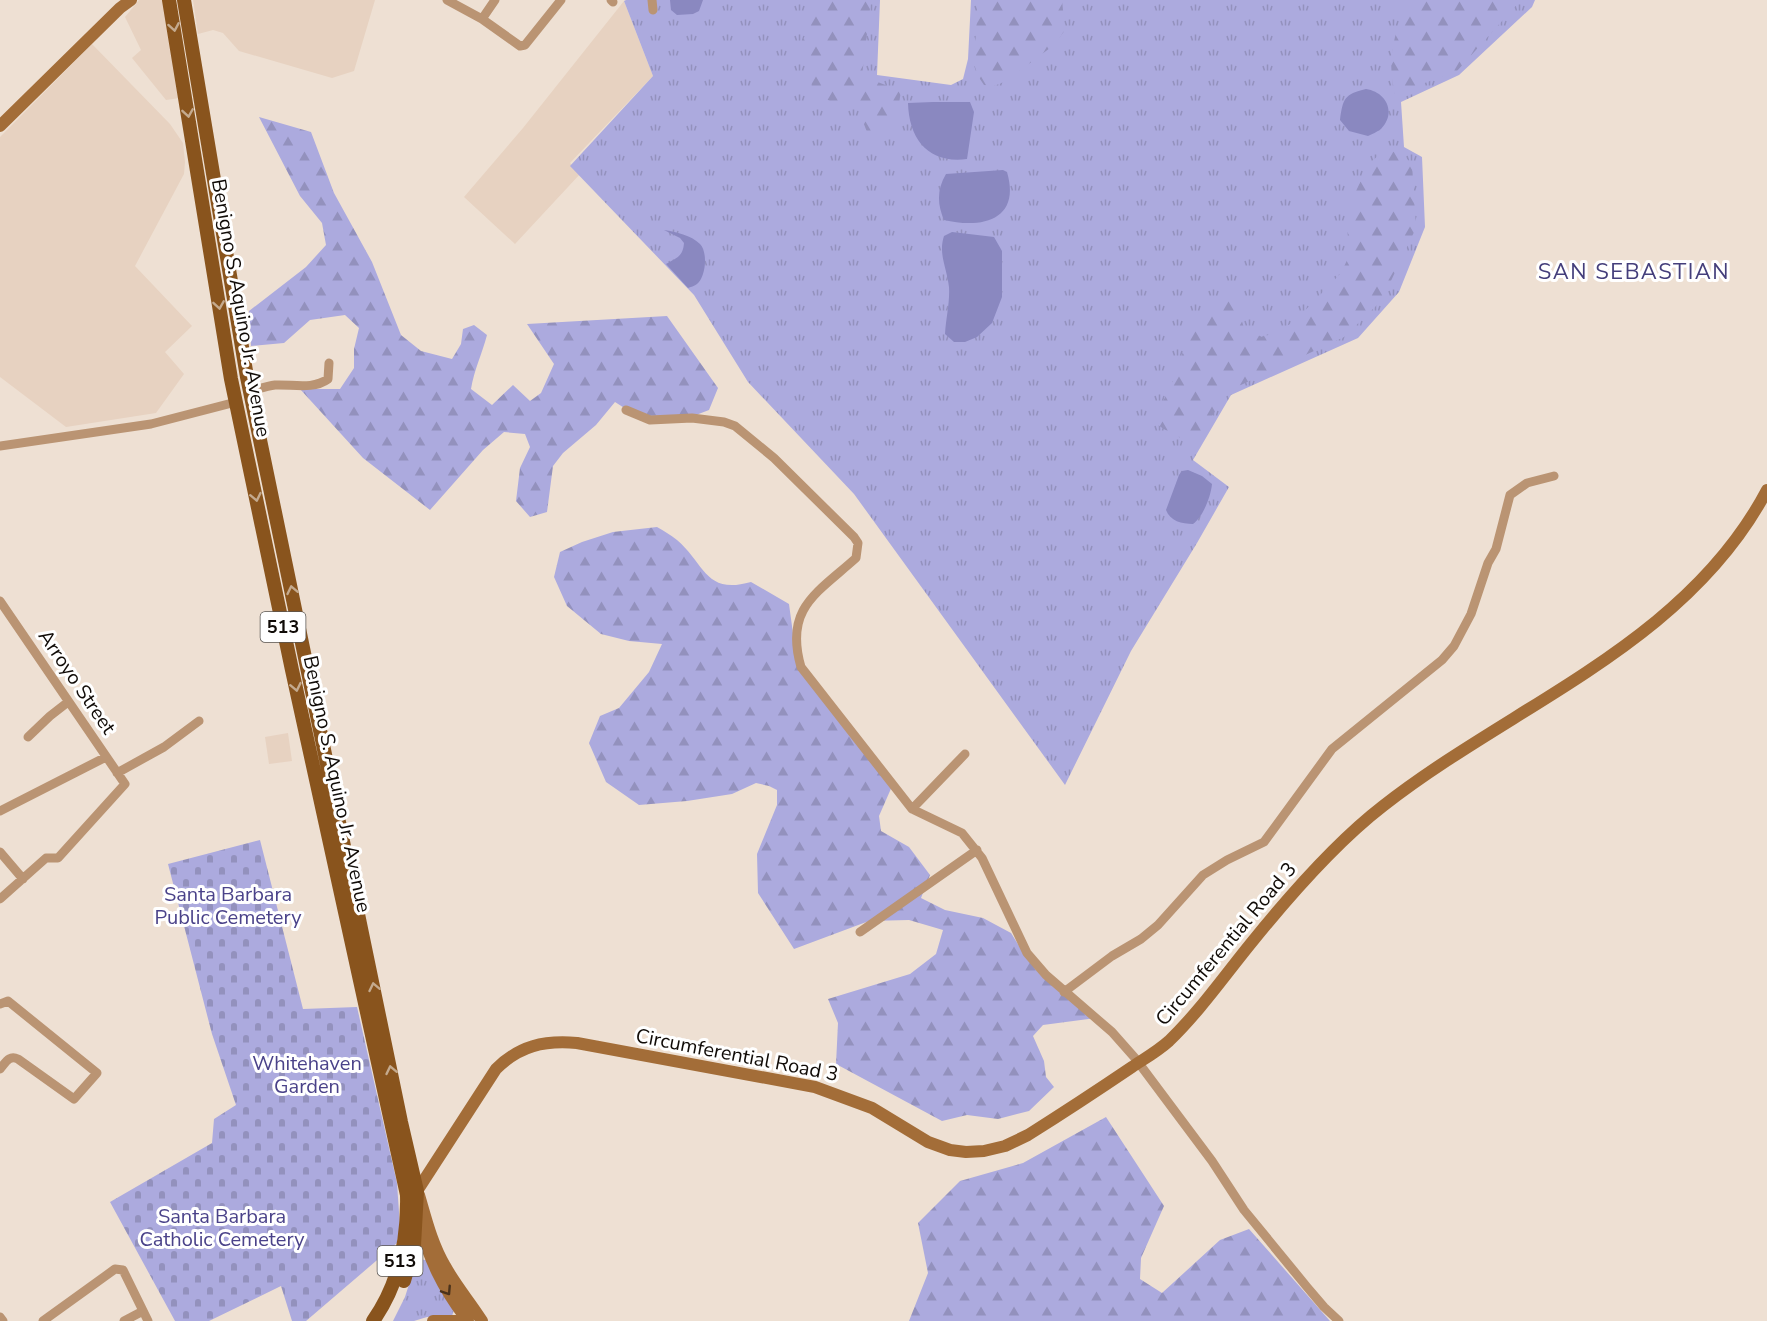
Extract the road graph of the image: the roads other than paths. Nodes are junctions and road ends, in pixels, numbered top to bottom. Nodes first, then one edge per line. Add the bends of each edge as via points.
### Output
1 (131, 0) edge
2 (169, 0) edge
3 (184, 0) edge
4 (447, 0) edge
5 (495, 0) edge
6 (561, 0) edge
7 (122, 4) edge
8 (482, 19) junction
9 (194, 52) junction
10 (179, 55) junction
11 (0, 126) edge
12 (329, 363) dead end
13 (250, 391) junction
14 (236, 402) junction
15 (626, 410) dead end
16 (0, 446) edge
17 (1554, 476) dead end
18 (1767, 490) edge
19 (0, 601) edge
20 (304, 648) junction
21 (288, 651) junction
22 (68, 702) junction
23 (199, 721) dead end
24 (28, 737) dead end
25 (965, 754) dead end
26 (106, 757) junction
27 (117, 773) junction
28 (912, 809) junction
29 (0, 811) edge
30 (977, 850) junction
31 (0, 852) edge
32 (23, 879) junction
33 (0, 900) edge
34 (860, 932) dead end
35 (1064, 992) junction
36 (0, 1004) edge
37 (1139, 1062) junction
38 (0, 1069) edge
39 (412, 1193) junction
40 (417, 1219) junction
41 (143, 1311) junction
42 (0, 1317) edge
43 (3, 1321) edge
44 (43, 1321) edge
45 (124, 1321) edge
46 (148, 1321) edge
47 (373, 1321) edge
48 (384, 1321) edge
49 (433, 1321) edge
50 (460, 1321) edge
51 (468, 1321) edge
52 (482, 1321) edge
53 (1339, 1321) edge

1 - 7 main road
2 -> 10 main road, Benigno S. Aquino Jr. Avenue / 513
3 - 9 main road, Benigno S. Aquino Jr. Avenue / 513
4 - 8 street
5 - 8 street
6 - 8 street via 525,45 517,45
7 - 11 main road
9 - 10 main road
9 - 13 main road, Benigno S. Aquino Jr. Avenue / 513
10 -> 14 main road, Benigno S. Aquino Jr. Avenue / 513
12 - 13 street via 328,379 324,382 273,385
20 -> 13 main road, Benigno S. Aquino Jr. Avenue / 513
14 - 16 street via 151,424
14 -> 21 main road, Benigno S. Aquino Jr. Avenue / 513
15 - 28 street via 650,420 692,418 735,426 774,458 854,537 858,543 856,558 804,605 795,635 796,651 801,667
17 - 35 street via 1527,483 1510,495 1496,549 1471,614 1442,660 1332,749 1264,842 1203,875 1158,925
18 - 37 main road, Circumferential Road 3 via 1729,549 1700,582 1644,633 1382,806 1302,883 1167,1043
19 - 22 street, Arroyo Street
20 - 21 main road
39 -> 20 main road, Benigno S. Aquino Jr. Avenue / 513 via 401,1122
21 -> 39 main road, Benigno S. Aquino Jr. Avenue / 513
22 - 24 street
22 - 26 street, Arroyo Street
23 - 27 street via 164,747
25 - 28 street
26 - 27 street, Arroyo Street
26 - 29 street
27 - 32 street, Arroyo Street via 125,784 58,858 45,858
28 - 30 street via 962,833
30 - 34 street
30 - 35 street via 1027,953
31 - 32 street
32 - 33 street
35 - 37 street via 1112,1032
36 - 38 street via 8,1001 97,1073 74,1099 14,1057
37 - 39 main road, Circumferential Road 3 via 1028,1135 1005,1146 966,1152 937,1147 872,1108 815,1087 577,1043 538,1044 512,1056 496,1070
37 - 53 street via 1244,1210
39 - 40 main road, Benigno S. Aquino Jr. Avenue / 513
39 - 47 main road, Benigno S. Aquino Jr. Avenue / 513 via 398,1270
39 - 52 main road via 443,1263
40 - 48 main road, Benigno S. Aquino Jr. Avenue / 513 via 407,1274
40 -> 51 main road via 442,1284
41 - 44 street via 123,1270 115,1269
41 - 45 street
41 - 46 street
42 - 43 street
49 - 50 main road

